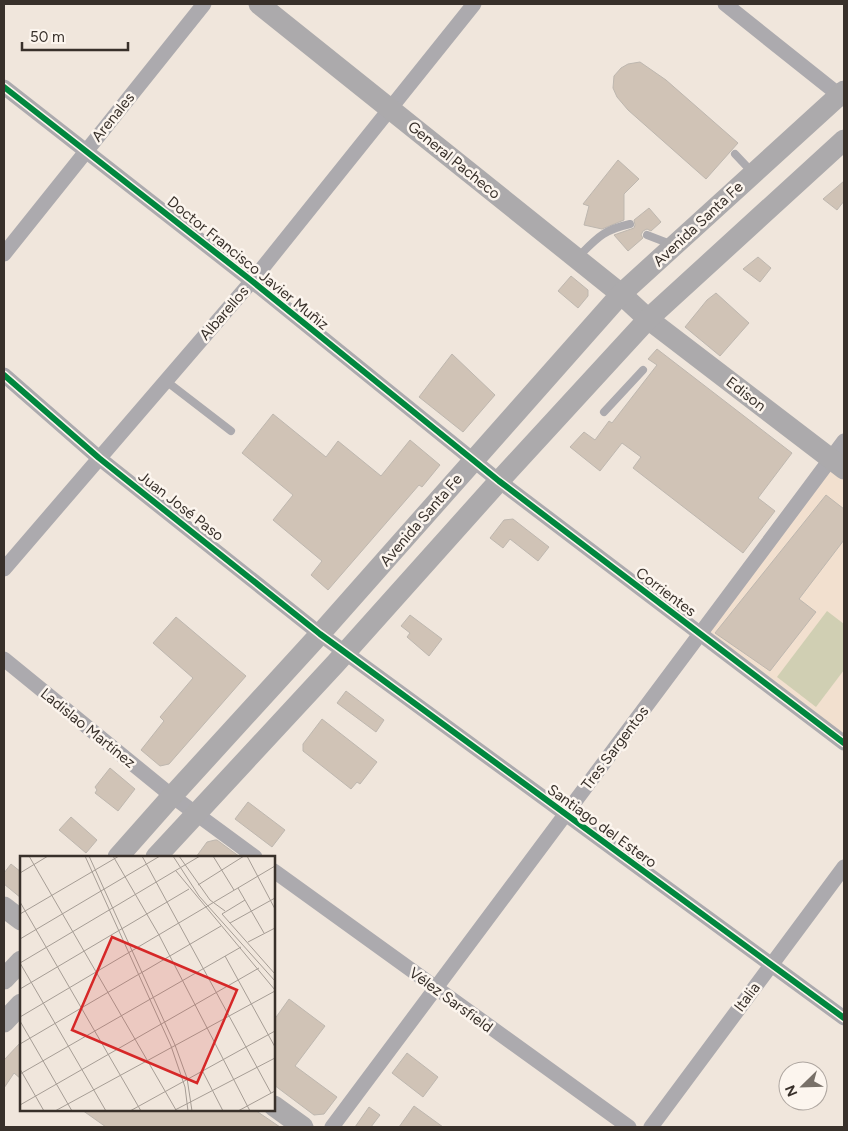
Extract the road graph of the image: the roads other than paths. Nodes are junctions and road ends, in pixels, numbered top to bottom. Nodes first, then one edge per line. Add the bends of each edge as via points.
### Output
1 (204, 4) edge
2 (260, 4) edge
3 (474, 4) edge
4 (729, 5) edge
5 (4, 88) edge
6 (843, 95) edge
7 (390, 109) junction
8 (844, 140) edge
9 (86, 150) junction
10 (735, 154) dead end
11 (754, 173) junction
12 (630, 224) dead end
13 (646, 235) dead end
14 (674, 246) junction
15 (4, 254) edge
16 (577, 259) junction
17 (252, 281) junction
18 (622, 294) junction
19 (648, 319) junction
20 (643, 370) dead end
21 (4, 375) edge
22 (166, 381) junction
23 (604, 412) dead end
24 (232, 431) dead end
25 (844, 441) edge
26 (99, 458) junction
27 (473, 460) junction
28 (838, 464) edge
29 (499, 481) junction
30 (4, 569) edge
31 (320, 634) junction
32 (701, 634) junction
33 (346, 652) junction
34 (4, 659) edge
35 (844, 743) edge
36 (172, 796) junction
37 (195, 814) junction
38 (566, 815) junction
39 (119, 856) edge
40 (157, 856) edge
41 (254, 856) edge
42 (844, 867) edge
43 (275, 872) edge
44 (4, 907) edge
45 (20, 919) edge
46 (20, 962) edge
47 (772, 965) junction
48 (4, 979) edge
49 (435, 988) junction
50 (20, 1005) edge
51 (844, 1018) edge
52 (4, 1022) edge
53 (275, 1107) edge
54 (303, 1127) edge
55 (332, 1127) edge
56 (629, 1127) edge
57 (651, 1127) edge

1 - 9 street, Arenales
2 - 7 main road, General Pacheco
3 - 7 street, Albarellos
4 - 6 street
5 - 9 street, Doctor Francisco Javier Muñiz
6 - 11 main road, Avenida Santa Fe
7 - 16 main road, General Pacheco
7 - 17 street, Albarellos
8 - 19 main road, Avenida Santa Fe
9 - 15 street, Arenales
9 - 17 street, Doctor Francisco Javier Muñiz
10 - 11 lane
11 - 14 main road, Avenida Santa Fe
12 - 16 lane via 600,235
13 - 14 lane
14 - 18 main road, Avenida Santa Fe
16 - 18 main road, General Pacheco
17 - 22 street, Albarellos
17 - 27 street, Doctor Francisco Javier Muñiz
18 - 19 main road, General Pacheco
18 - 27 main road, Avenida Santa Fe
19 - 28 main road, Edison
19 - 29 main road, Avenida Santa Fe
20 - 23 lane
21 - 26 street, Juan José Paso
22 - 24 lane
22 - 26 street, Albarellos
25 - 28 street, Tres Sargentos
26 - 30 street, Albarellos
26 - 31 street, Juan José Paso
27 - 29 street, Corrientes
27 - 31 main road, Avenida Santa Fe
28 - 32 street, Tres Sargentos
29 - 32 street, Corrientes
29 - 33 main road, Avenida Santa Fe
31 - 33 street, Juan José Paso
31 - 36 main road, Avenida Santa Fe
32 - 35 street, Corrientes
32 - 38 street, Tres Sargentos
33 - 37 main road, Avenida Santa Fe
33 - 38 street, Santiago del Estero
34 - 36 street, Ladislao Martínez
36 - 37 street
36 - 39 main road, Avenida Santa Fe
37 - 40 main road, Avenida Santa Fe
37 - 41 street
38 - 47 street, Santiago del Estero
38 - 49 street, Tres Sargentos
42 - 47 street, Italia
43 - 49 street, Vélez Sarsfield
44 - 45 main road
46 - 48 main road
47 - 51 street, Santiago del Estero
47 - 57 street, Italia
49 - 55 street, Tres Sargentos
49 - 56 street, Vélez Sarsfield
50 - 52 main road
53 - 54 main road

